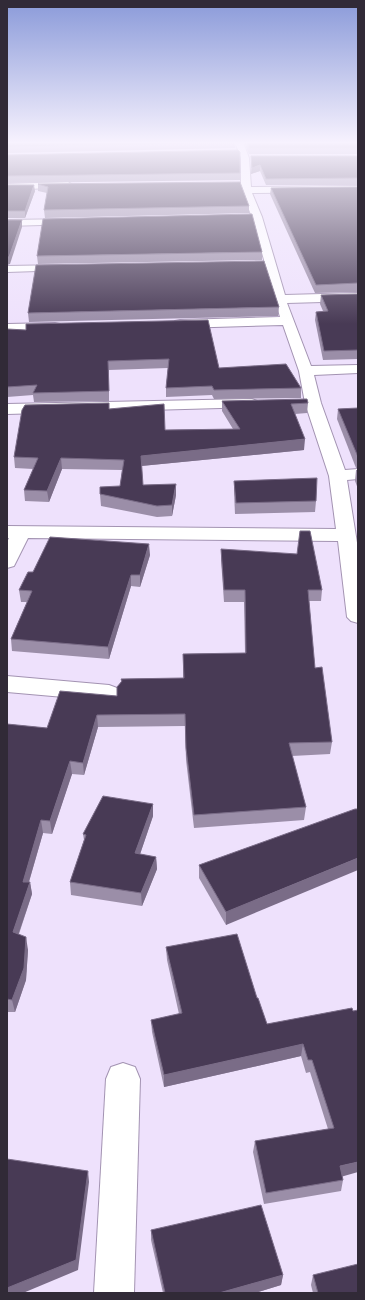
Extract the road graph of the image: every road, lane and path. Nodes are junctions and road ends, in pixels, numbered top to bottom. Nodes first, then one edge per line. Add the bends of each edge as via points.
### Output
1 (248, 203) edge
2 (80, 222) edge
3 (7, 223) edge
4 (256, 264) edge
5 (271, 264) junction
6 (77, 267) edge
7 (7, 269) edge
8 (358, 297) edge
9 (280, 299) junction
10 (288, 321) junction
11 (171, 324) edge
12 (70, 326) edge
13 (7, 328) edge
14 (358, 369) edge
15 (306, 371) junction
16 (313, 402) junction
17 (298, 403) edge
18 (266, 404) edge
19 (7, 409) edge
20 (358, 474) edge
21 (338, 476) junction
22 (14, 532) edge
23 (347, 535) junction
24 (7, 562) edge
25 (358, 617) edge
26 (7, 684) edge
27 (109, 693) dead end
28 (124, 1080) dead end
29 (114, 1293) edge

1 - 5 street
2 - 3 street
4 - 5 street
5 - 9 street
6 - 7 street
8 - 9 street
9 - 10 street
10 - 11 street
10 - 15 street
12 - 13 street
14 - 15 street
15 - 16 street
16 - 17 street
16 - 21 street
18 - 19 street
20 - 21 street
21 - 23 street
22 - 23 street
22 - 24 street
23 - 25 street
26 - 27 street
28 - 29 street

